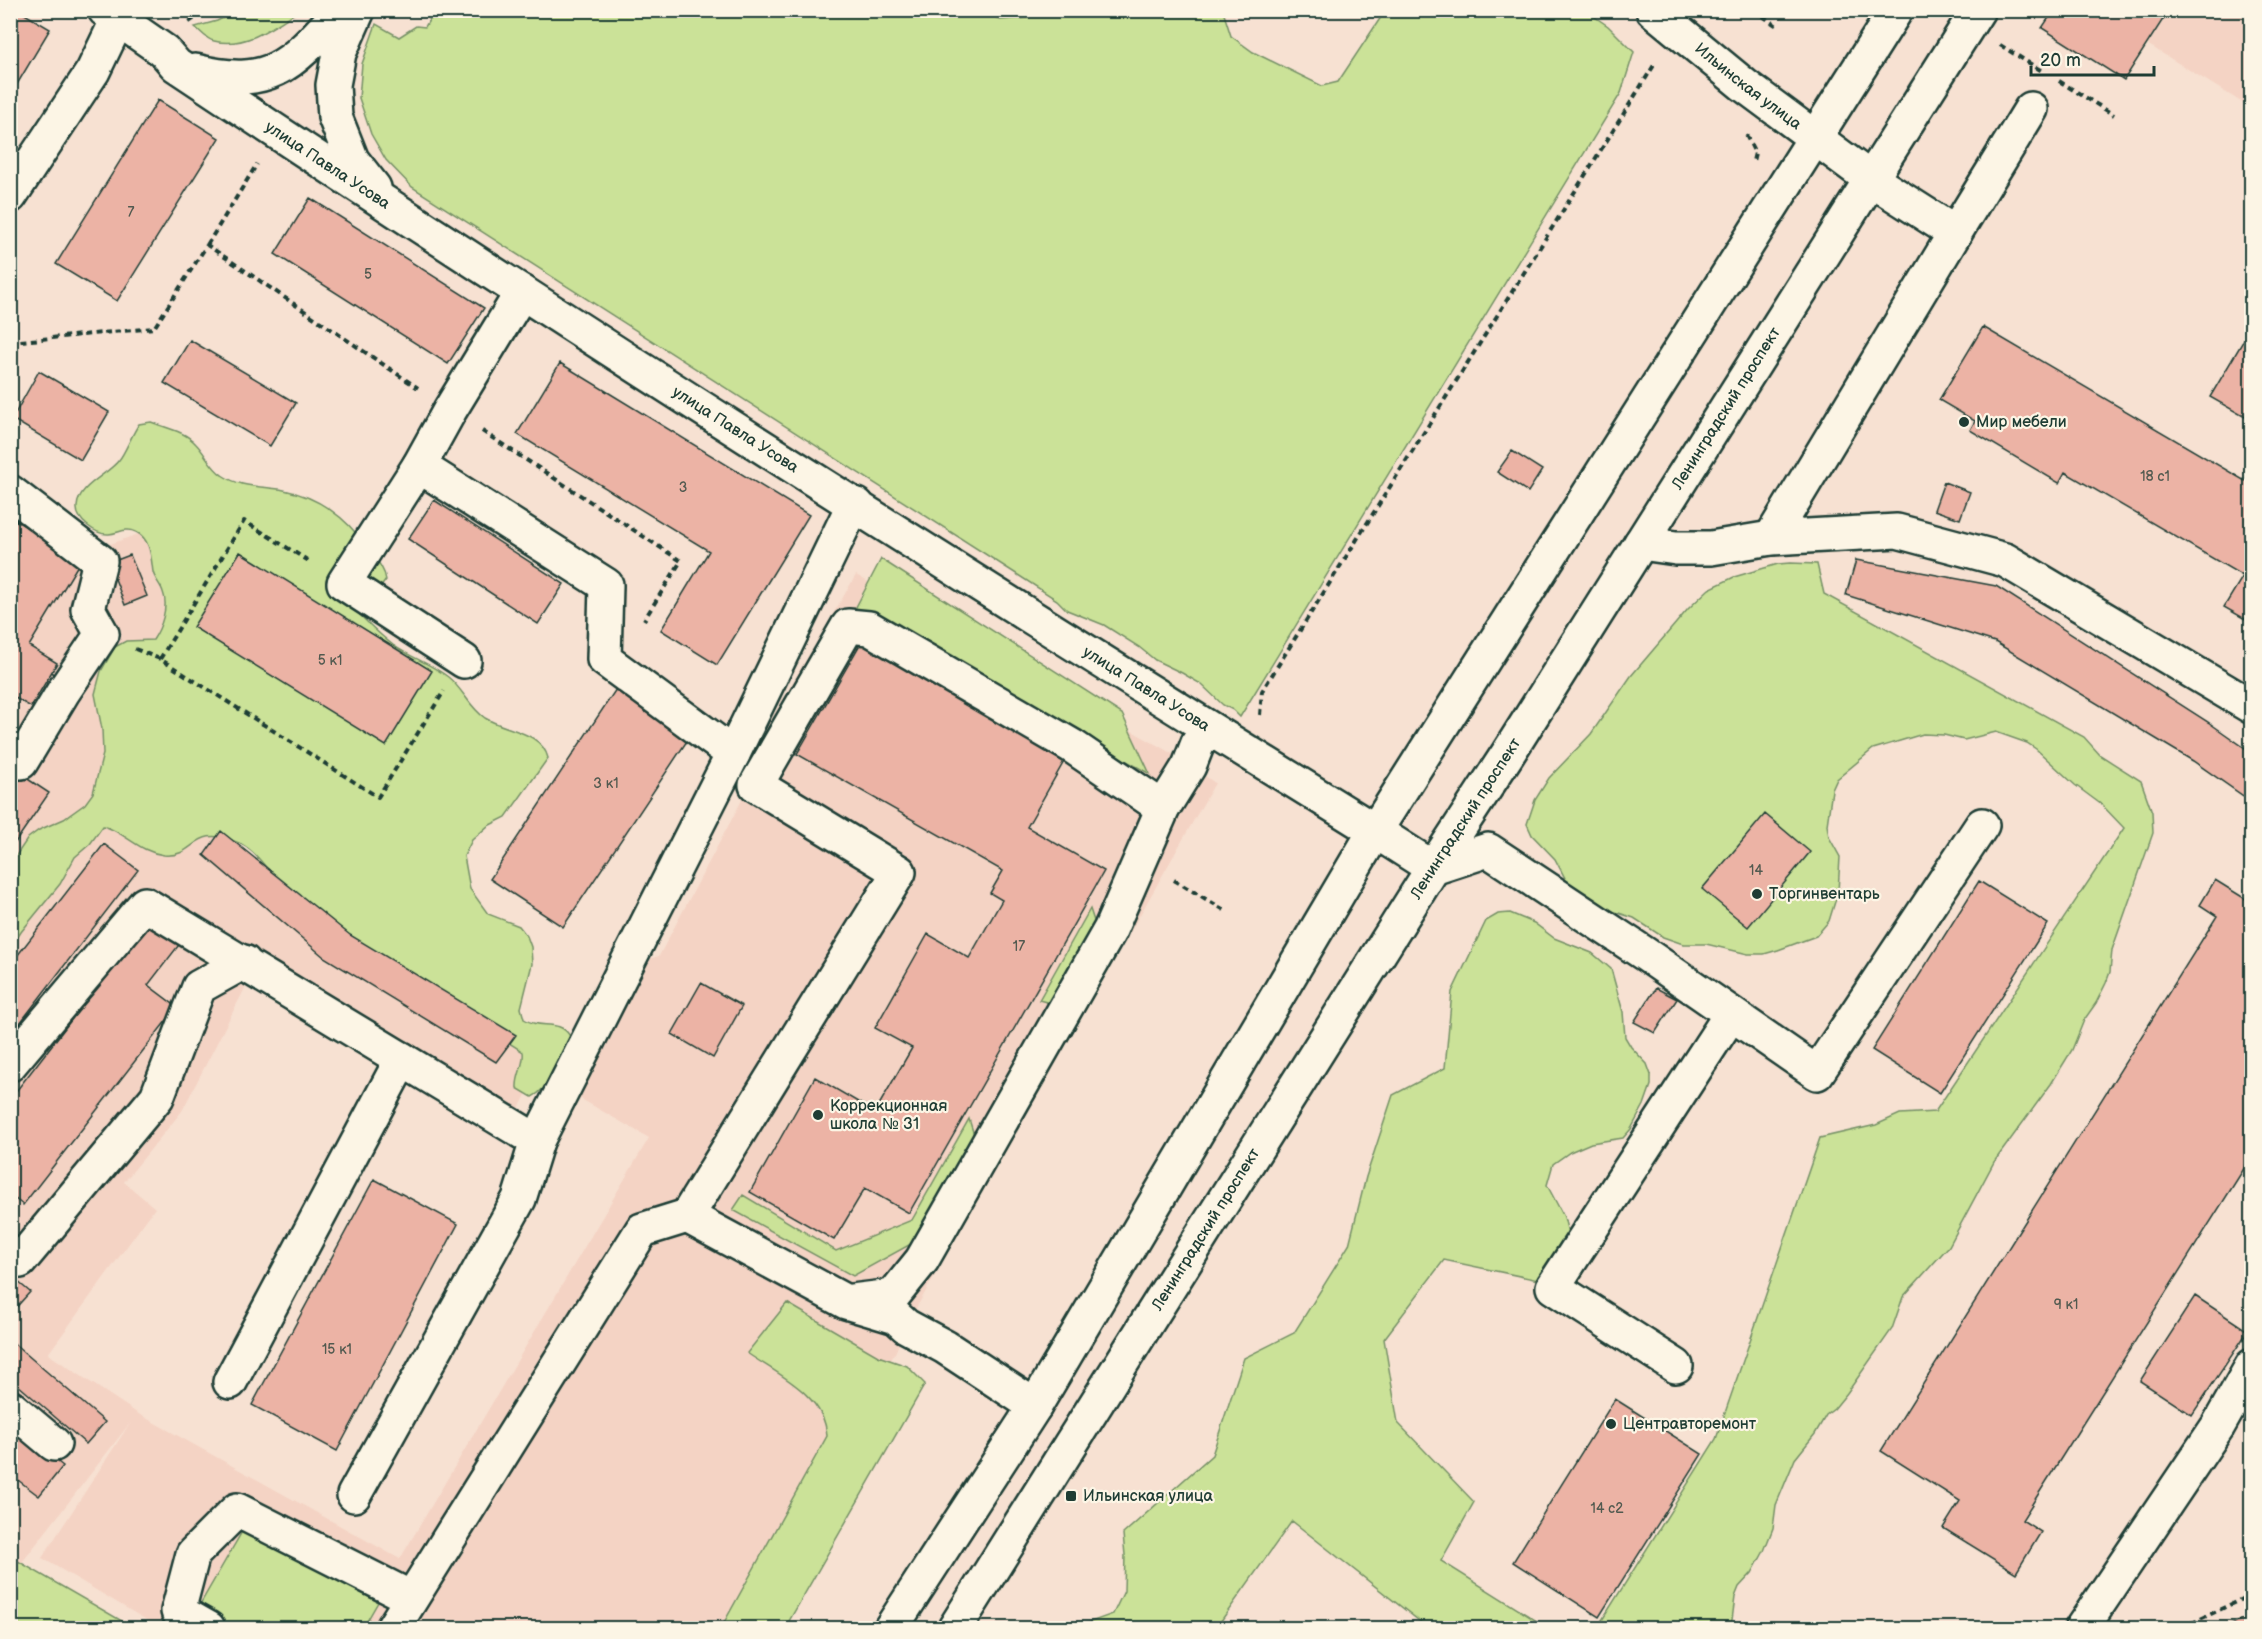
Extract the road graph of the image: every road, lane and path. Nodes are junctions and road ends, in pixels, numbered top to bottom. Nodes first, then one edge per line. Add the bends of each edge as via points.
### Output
1 (207, 10) edge
2 (341, 10) edge
3 (358, 10) edge
4 (1653, 10) edge
5 (1754, 10) edge
6 (1896, 10) edge
7 (1978, 10) edge
8 (112, 15) edge
9 (184, 24) dead end
10 (1777, 26) dead end
11 (1659, 57) dead end
12 (176, 65) junction
13 (2031, 109) dead end
14 (1744, 131) dead end
15 (1815, 136) junction
16 (1753, 163) dead end
17 (258, 164) dead end
18 (1872, 180) junction
19 (12, 189) edge
20 (401, 215) junction
21 (1955, 233) junction
22 (207, 245) junction
23 (522, 292) junction
24 (10, 342) edge
25 (450, 410) junction
26 (419, 466) junction
27 (10, 492) edge
28 (857, 505) junction
29 (1771, 538) junction
30 (1641, 543) junction
31 (344, 583) junction
32 (464, 661) joint
33 (615, 667) junction
34 (2252, 707) edge
35 (1260, 716) dead end
36 (1208, 729) junction
37 (733, 754) junction
38 (10, 755) edge
39 (1163, 808) junction
40 (1982, 825) dead end
41 (1375, 831) junction
42 (1137, 864) junction
43 (1433, 868) junction
44 (1226, 911) dead end
45 (244, 962) junction
46 (1731, 1014) junction
47 (402, 1059) junction
48 (10, 1064) edge
49 (537, 1141) junction
50 (687, 1216) junction
51 (10, 1253) edge
52 (846, 1302) junction
53 (1676, 1366) dead end
54 (2252, 1366) edge
55 (230, 1382) dead end
56 (1035, 1406) junction
57 (10, 1407) edge
58 (54, 1444) dead end
59 (354, 1496) dead end
60 (2252, 1594) edge
61 (411, 1598) junction
62 (208, 1629) edge
63 (393, 1629) edge
64 (891, 1629) edge
65 (955, 1629) edge
66 (2082, 1629) edge
67 (2182, 1629) edge

1 - 9 path
2 - 12 main road via 301,53 275,70 223,78
3 - 20 main road via 339,53 333,86 335,117 352,160
4 - 15 main road, Ильинская улица via 1744,85
5 - 10 path
6 - 15 main road
7 - 18 main road, Ленинградский проспект
8 - 12 main road, улица Павла Усова via 164,51
8 - 19 main road via 93,71
11 - 35 path via 1262,691
12 - 20 main road, улица Павла Усова
13 - 21 main road
14 - 16 path via 1755,153
15 - 18 main road, Ильинская улица
15 - 41 main road
17 - 22 path
18 - 21 main road, Ильинская улица
18 - 30 main road, Ленинградский проспект
20 - 23 main road, улица Павла Усова
21 - 29 main road
22 - 24 path via 154,328
22 - 25 path
23 - 25 main road
23 - 28 main road, улица Павла Усова
25 - 26 main road
25 - 33 path via 681,561
26 - 31 main road
26 - 33 main road via 606,585 604,659
27 - 38 main road via 100,561 88,609 102,634 21,762
28 - 36 main road, улица Павла Усова
28 - 37 main road via 848,516
29 - 30 main road via 1711,548
29 - 34 main road via 1897,531 2006,560
30 - 43 main road, Ленинградский проспект
31 - 32 main road
31 - 32 path via 244,521 160,659 378,797
33 - 37 main road
36 - 39 main road
36 - 41 main road, улица Павла Усова
37 - 49 main road
39 - 42 main road
39 - 50 main road via 1072,746 869,628 848,626 756,785 899,873
40 - 46 main road via 1817,1073
41 - 43 main road, улица Павла Усова
41 - 56 main road
42 - 44 path via 1163,874
42 - 52 main road via 1110,930 921,1260 893,1296
43 - 46 main road via 1488,850
43 - 65 main road, Ленинградский проспект
45 - 47 main road
45 - 48 main road via 145,904
45 - 51 main road via 199,987 157,1097 20,1261
46 - 53 main road via 1553,1287
47 - 49 main road
47 - 55 main road
49 - 59 main road via 519,1199
50 - 52 main road
50 - 61 main road via 642,1230
52 - 56 main road via 896,1317
54 - 66 main road via 2218,1426
56 - 64 main road
57 - 58 main road
60 - 67 path
61 - 62 main road via 237,1510 193,1554 178,1611
61 - 63 main road

